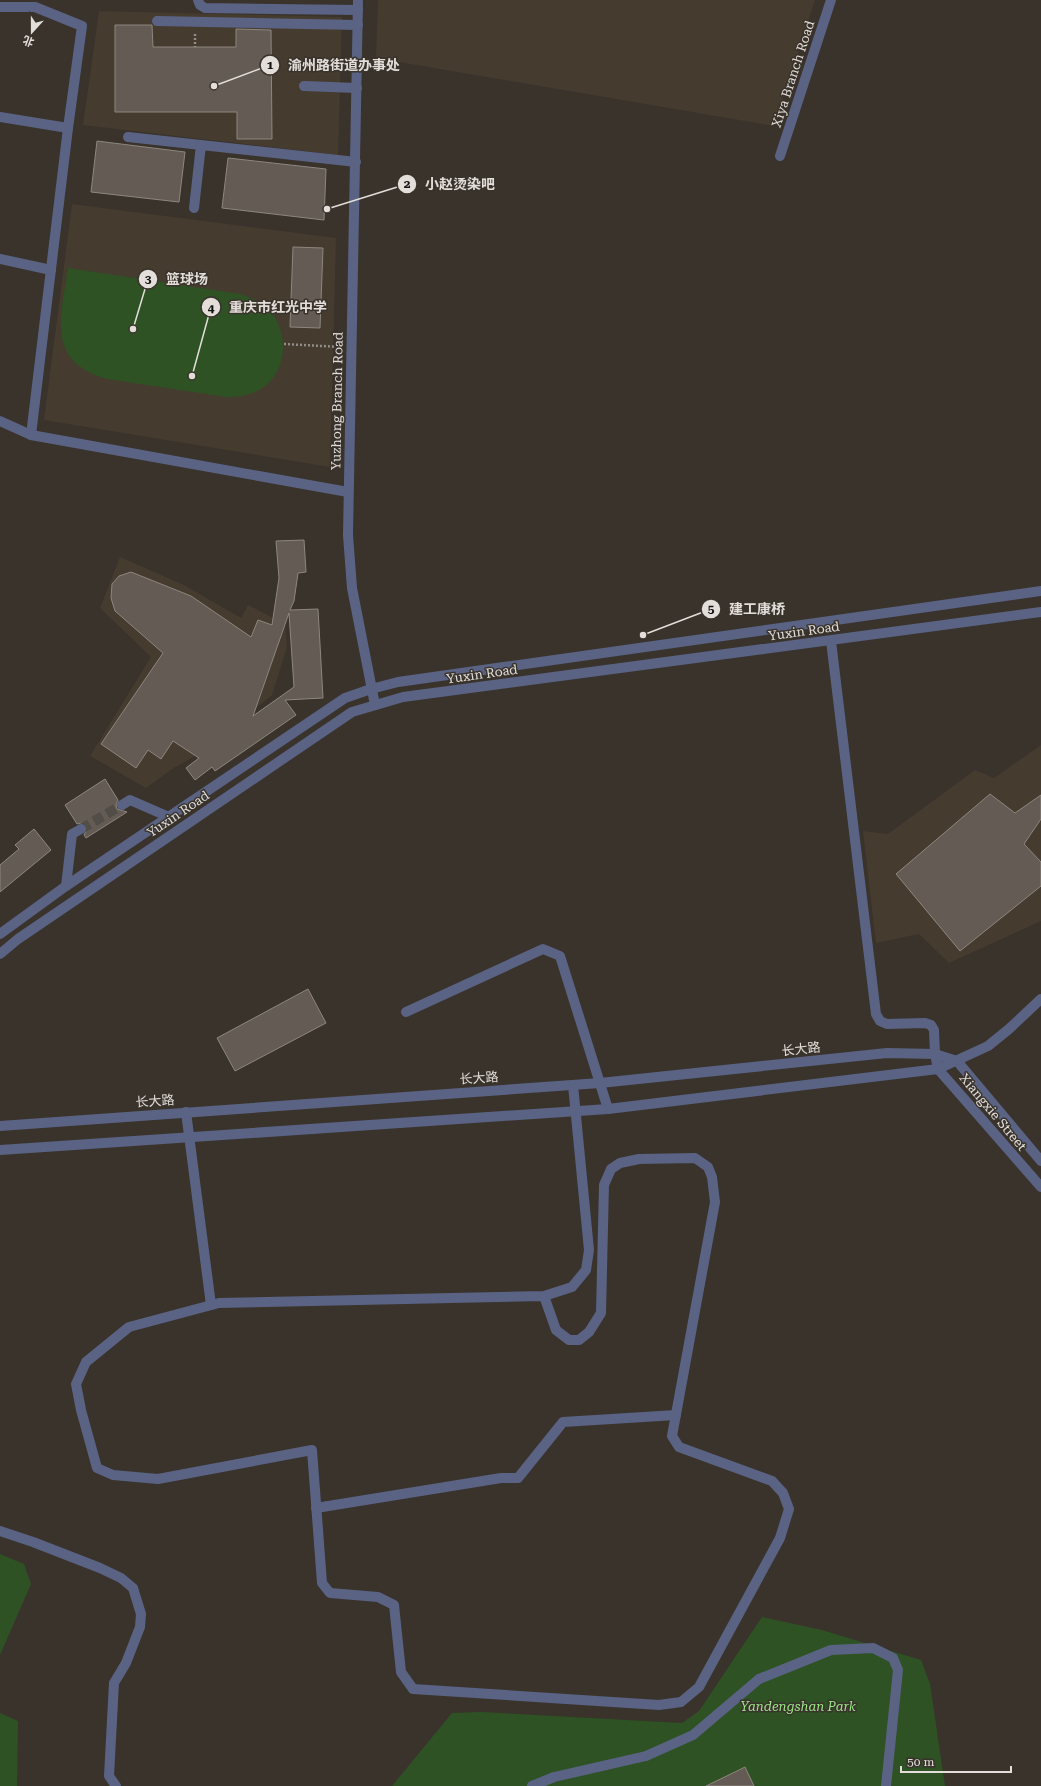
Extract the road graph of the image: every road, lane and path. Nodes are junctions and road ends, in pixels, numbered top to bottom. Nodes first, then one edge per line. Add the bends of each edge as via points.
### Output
1 (198, 0) edge
2 (831, 0) edge
3 (358, 5) edge
4 (0, 7) edge
5 (157, 21) dead end
6 (358, 25) junction
7 (304, 86) dead end
8 (357, 88) junction
9 (0, 117) edge
10 (68, 128) junction
11 (128, 137) dead end
12 (201, 145) junction
13 (780, 156) dead end
14 (356, 162) junction
15 (194, 208) dead end
16 (0, 260) edge
17 (51, 270) junction
18 (284, 344) dead end
19 (352, 347) junction
20 (0, 421) edge
21 (31, 435) junction
22 (348, 492) junction
23 (1041, 591) edge
24 (1041, 612) edge
25 (831, 641) junction
26 (371, 688) junction
27 (375, 704) junction
28 (122, 805) tunnel mouth
29 (169, 817) junction
30 (81, 829) tunnel mouth
31 (66, 886) junction
32 (0, 934) edge
33 (0, 954) edge
34 (1041, 999) edge
35 (406, 1012) dead end
36 (935, 1054) junction
37 (957, 1061) junction
38 (938, 1069) junction
39 (600, 1083) junction
40 (573, 1085) junction
41 (608, 1109) junction
42 (575, 1111) junction
43 (186, 1112) junction
44 (0, 1126) edge
45 (189, 1137) junction
46 (0, 1150) edge
47 (1041, 1162) edge
48 (1041, 1187) edge
49 (544, 1296) junction
50 (211, 1305) junction
51 (676, 1415) junction
52 (316, 1508) junction
53 (0, 1531) edge
54 (116, 1786) edge
55 (532, 1786) edge
56 (886, 1786) edge

1 - 3 street via 205,8
2 - 13 street, Xiya Branch Road
3 - 6 street, Yuzhong Branch Road
4 - 10 street via 35,7 82,26
5 - 6 street
6 - 8 street, Yuzhong Branch Road
7 - 8 street
8 - 14 street, Yuzhong Branch Road
9 - 10 street
10 - 17 street
11 - 12 street
12 - 14 street
12 - 15 street
14 - 19 street, Yuzhong Branch Road
16 - 17 street
17 - 21 street
18 - 19 path
19 - 22 street, Yuzhong Branch Road
20 - 21 street
21 - 22 street
22 - 26 street, Yuzhong Branch Road via 352,588
23 - 26 street, Yuxin Road via 398,682
24 - 25 street, Yuxin Road
25 - 27 street, Yuxin Road via 403,698
25 - 36 street via 876,1014 880,1021 887,1024 931,1025 934,1030
26 - 27 street, Yuzhong Branch Road
26 - 29 street, Yuxin Road via 345,698
27 - 33 street, Yuxin Road via 352,712 18,939
28 - 29 street via 130,800
29 - 31 street, Yuxin Road
30 - 31 street via 72,834
31 - 32 street, Yuxin Road
34 - 37 street, Xiangxie Street via 988,1046
35 - 39 street via 544,949 560,956
36 - 37 street, 长大路
36 - 38 street
36 - 39 street, 长大路 via 887,1053
37 - 38 street, Xiangxie Street
37 - 47 street, Xiangxie Street
38 - 41 street
38 - 48 street, Xiangxie Street
39 - 40 street, 长大路
39 - 41 street
40 - 42 street
40 - 43 street, 长大路
41 - 42 street
42 - 45 street
42 - 49 street via 589,1250 586,1270 572,1287
43 - 44 street, 长大路
43 - 45 street
45 - 46 street
45 - 50 street
49 - 50 street
49 - 51 street via 556,1330 569,1340 579,1340 589,1332 601,1313 604,1185 611,1169 620,1163 638,1158 695,1158 708,1167 715,1202
50 - 52 street via 129,1327 86,1362 76,1384 97,1468 113,1475 158,1479 312,1450
51 - 52 street via 563,1422 518,1478 501,1478
51 - 52 street via 672,1436 679,1447 772,1481 783,1493 789,1509 780,1538 699,1687 681,1702 659,1705 413,1689 401,1672 394,1605 378,1597 330,1593 322,1583
53 - 54 street via 100,1568 121,1578 133,1588 140,1614 140,1627 126,1663 114,1683 109,1776
55 - 56 street via 554,1777 646,1756 693,1735 759,1680 831,1650 873,1648 893,1658 898,1670

